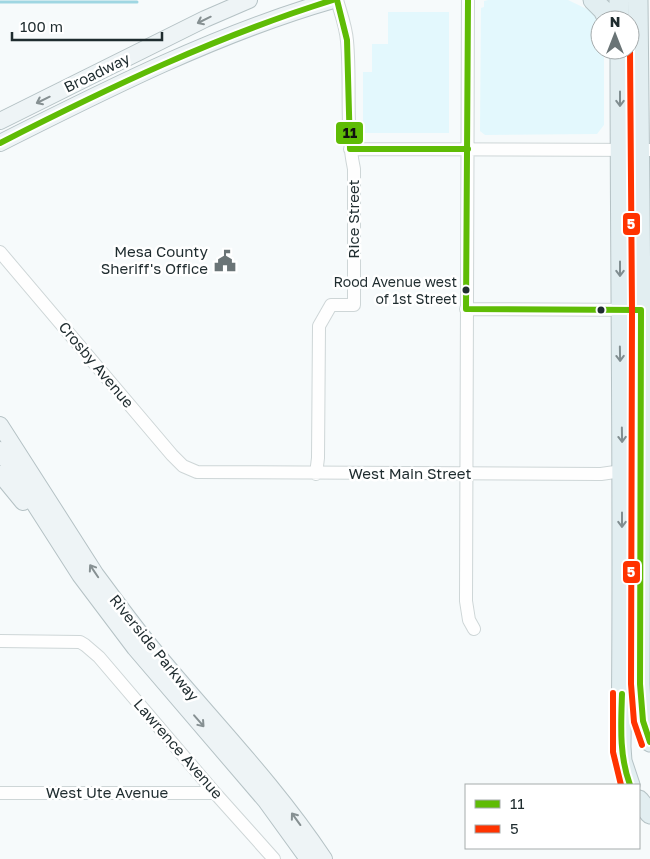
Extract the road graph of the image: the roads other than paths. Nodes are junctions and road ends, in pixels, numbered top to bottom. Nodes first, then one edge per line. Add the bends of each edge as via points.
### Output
1 (249, 0) edge
2 (333, 0) edge
3 (337, 0) edge
4 (468, 0) edge
5 (593, 0) edge
6 (638, 0) edge
7 (603, 10) edge
8 (620, 60) edge
9 (0, 121) edge
10 (0, 143) edge
11 (350, 149) junction
12 (468, 149) junction
13 (620, 149) junction
14 (644, 150) edge
15 (0, 252) edge
16 (466, 309) junction
17 (620, 309) junction
18 (645, 310) edge
19 (0, 425) edge
20 (0, 450) edge
21 (645, 468) edge
22 (622, 471) junction
23 (197, 472) joint
24 (0, 474) edge
25 (316, 474) junction
26 (466, 474) junction
27 (80, 575) junction
28 (645, 596) edge
29 (474, 629) dead end
30 (0, 642) edge
31 (650, 742) edge
32 (630, 784) edge
33 (0, 793) edge
34 (215, 793) junction
35 (640, 801) edge
36 (650, 814) edge
37 (274, 859) edge
38 (308, 859) edge
39 (324, 859) edge

1 -> 9 main road, Broadway
2 - 10 main road, Broadway via 168,62
3 - 11 street, Rice Street via 347,40
4 - 12 street
5 - 7 highway
6 - 14 highway
8 -> 13 highway
11 - 12 street
11 - 25 street, Rice Street via 354,169 354,305 331,305 319,326
12 - 13 street
12 - 16 street
13 - 14 street
13 -> 17 highway
14 - 18 highway
15 - 23 street, Crosby Avenue via 172,455 183,466
16 - 17 street
16 - 26 street
17 - 18 street
17 -> 22 highway
18 - 21 highway
39 -> 19 main road, Riverside Parkway via 270,786 110,594
20 - 27 main road, Riverside Parkway
21 - 22 street, West Main Street
21 - 28 highway
22 - 26 street, West Main Street via 601,474
22 -> 32 highway via 621,747
23 - 25 street, West Main Street
24 - 27 main road
25 - 26 street, West Main Street
26 - 29 street via 466,602
27 -> 38 main road, Riverside Parkway via 136,648 256,788
28 - 31 highway via 641,709
30 - 34 street, Lawrence Avenue via 80,642 99,657
33 - 34 street, West Ute Avenue
34 - 37 street, Lawrence Avenue
35 - 36 highway

